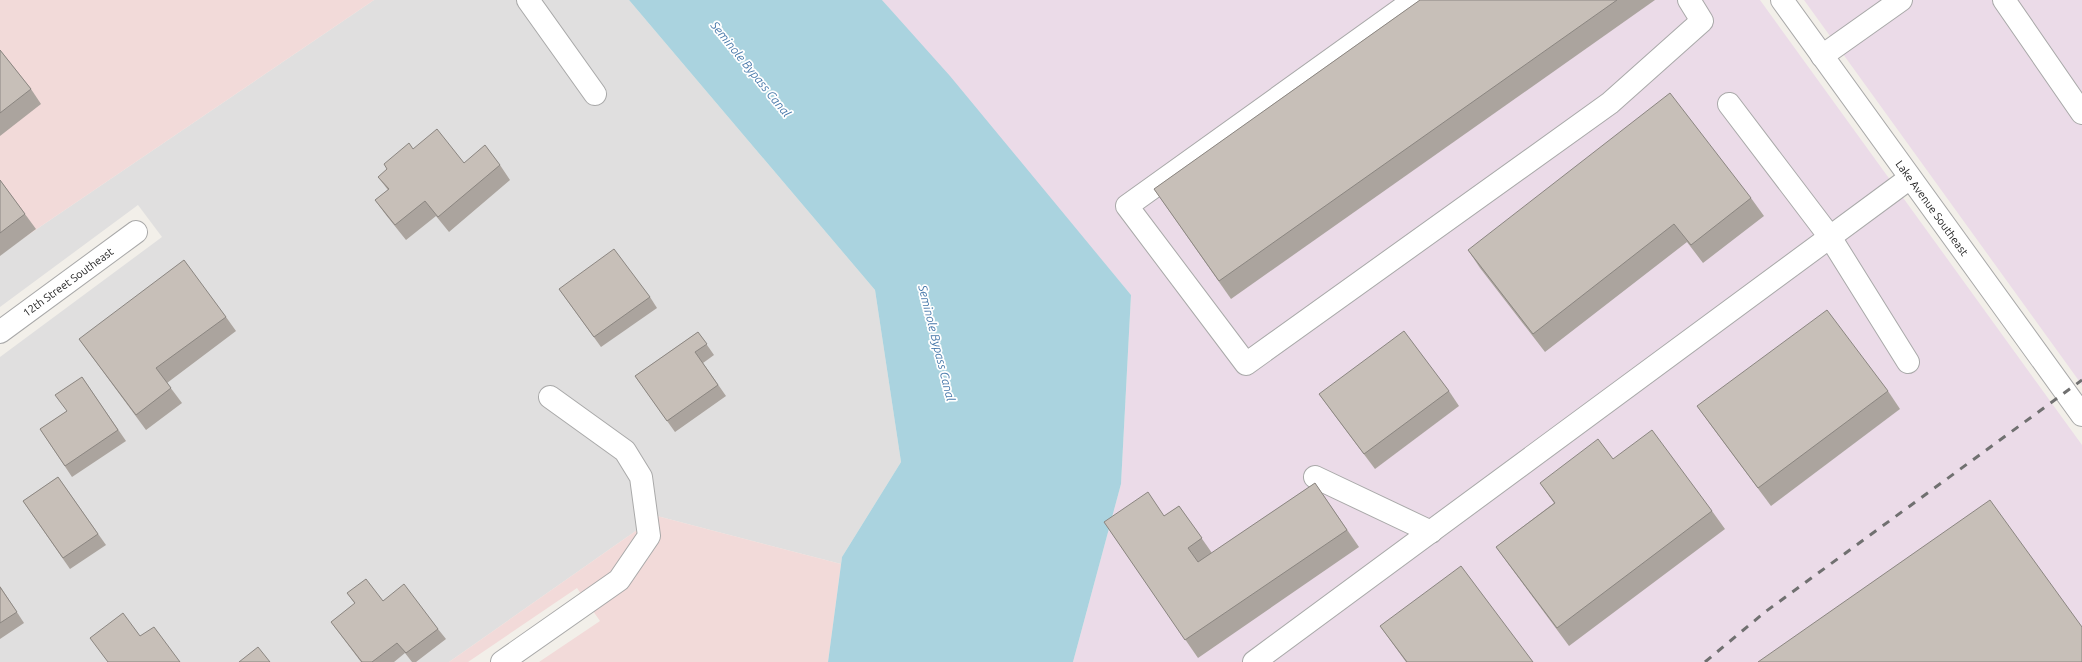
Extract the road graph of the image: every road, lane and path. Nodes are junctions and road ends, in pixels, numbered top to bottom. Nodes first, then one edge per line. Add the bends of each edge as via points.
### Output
1 (528, 0) edge
2 (1414, 0) edge
3 (1689, 0) edge
4 (1782, 0) edge
5 (1901, 0) edge
6 (2004, 0) edge
7 (1822, 56) junction
8 (595, 94) dead end
9 (1729, 104) dead end
10 (2082, 113) edge
11 (1910, 178) junction
12 (136, 232) dead end
13 (1830, 236) junction
14 (0, 332) edge
15 (1908, 362) dead end
16 (550, 397) dead end
17 (2082, 415) edge
18 (1315, 477) dead end
19 (1430, 532) junction
20 (502, 662) edge
21 (1254, 662) edge

1 - 8 street
2 - 3 street via 1127,206 1246,364 1610,103 1702,22
4 - 7 street, Lake Avenue Southeast
5 - 7 street
6 - 10 street
7 - 11 street, Lake Avenue Southeast
9 - 13 street
11 - 13 street
11 - 17 street, Lake Avenue Southeast
12 - 14 street, 12th Street Southeast
13 - 15 street
13 - 19 street
16 - 20 street via 625,451 641,477 649,536 619,580
18 - 19 street
19 - 21 street

